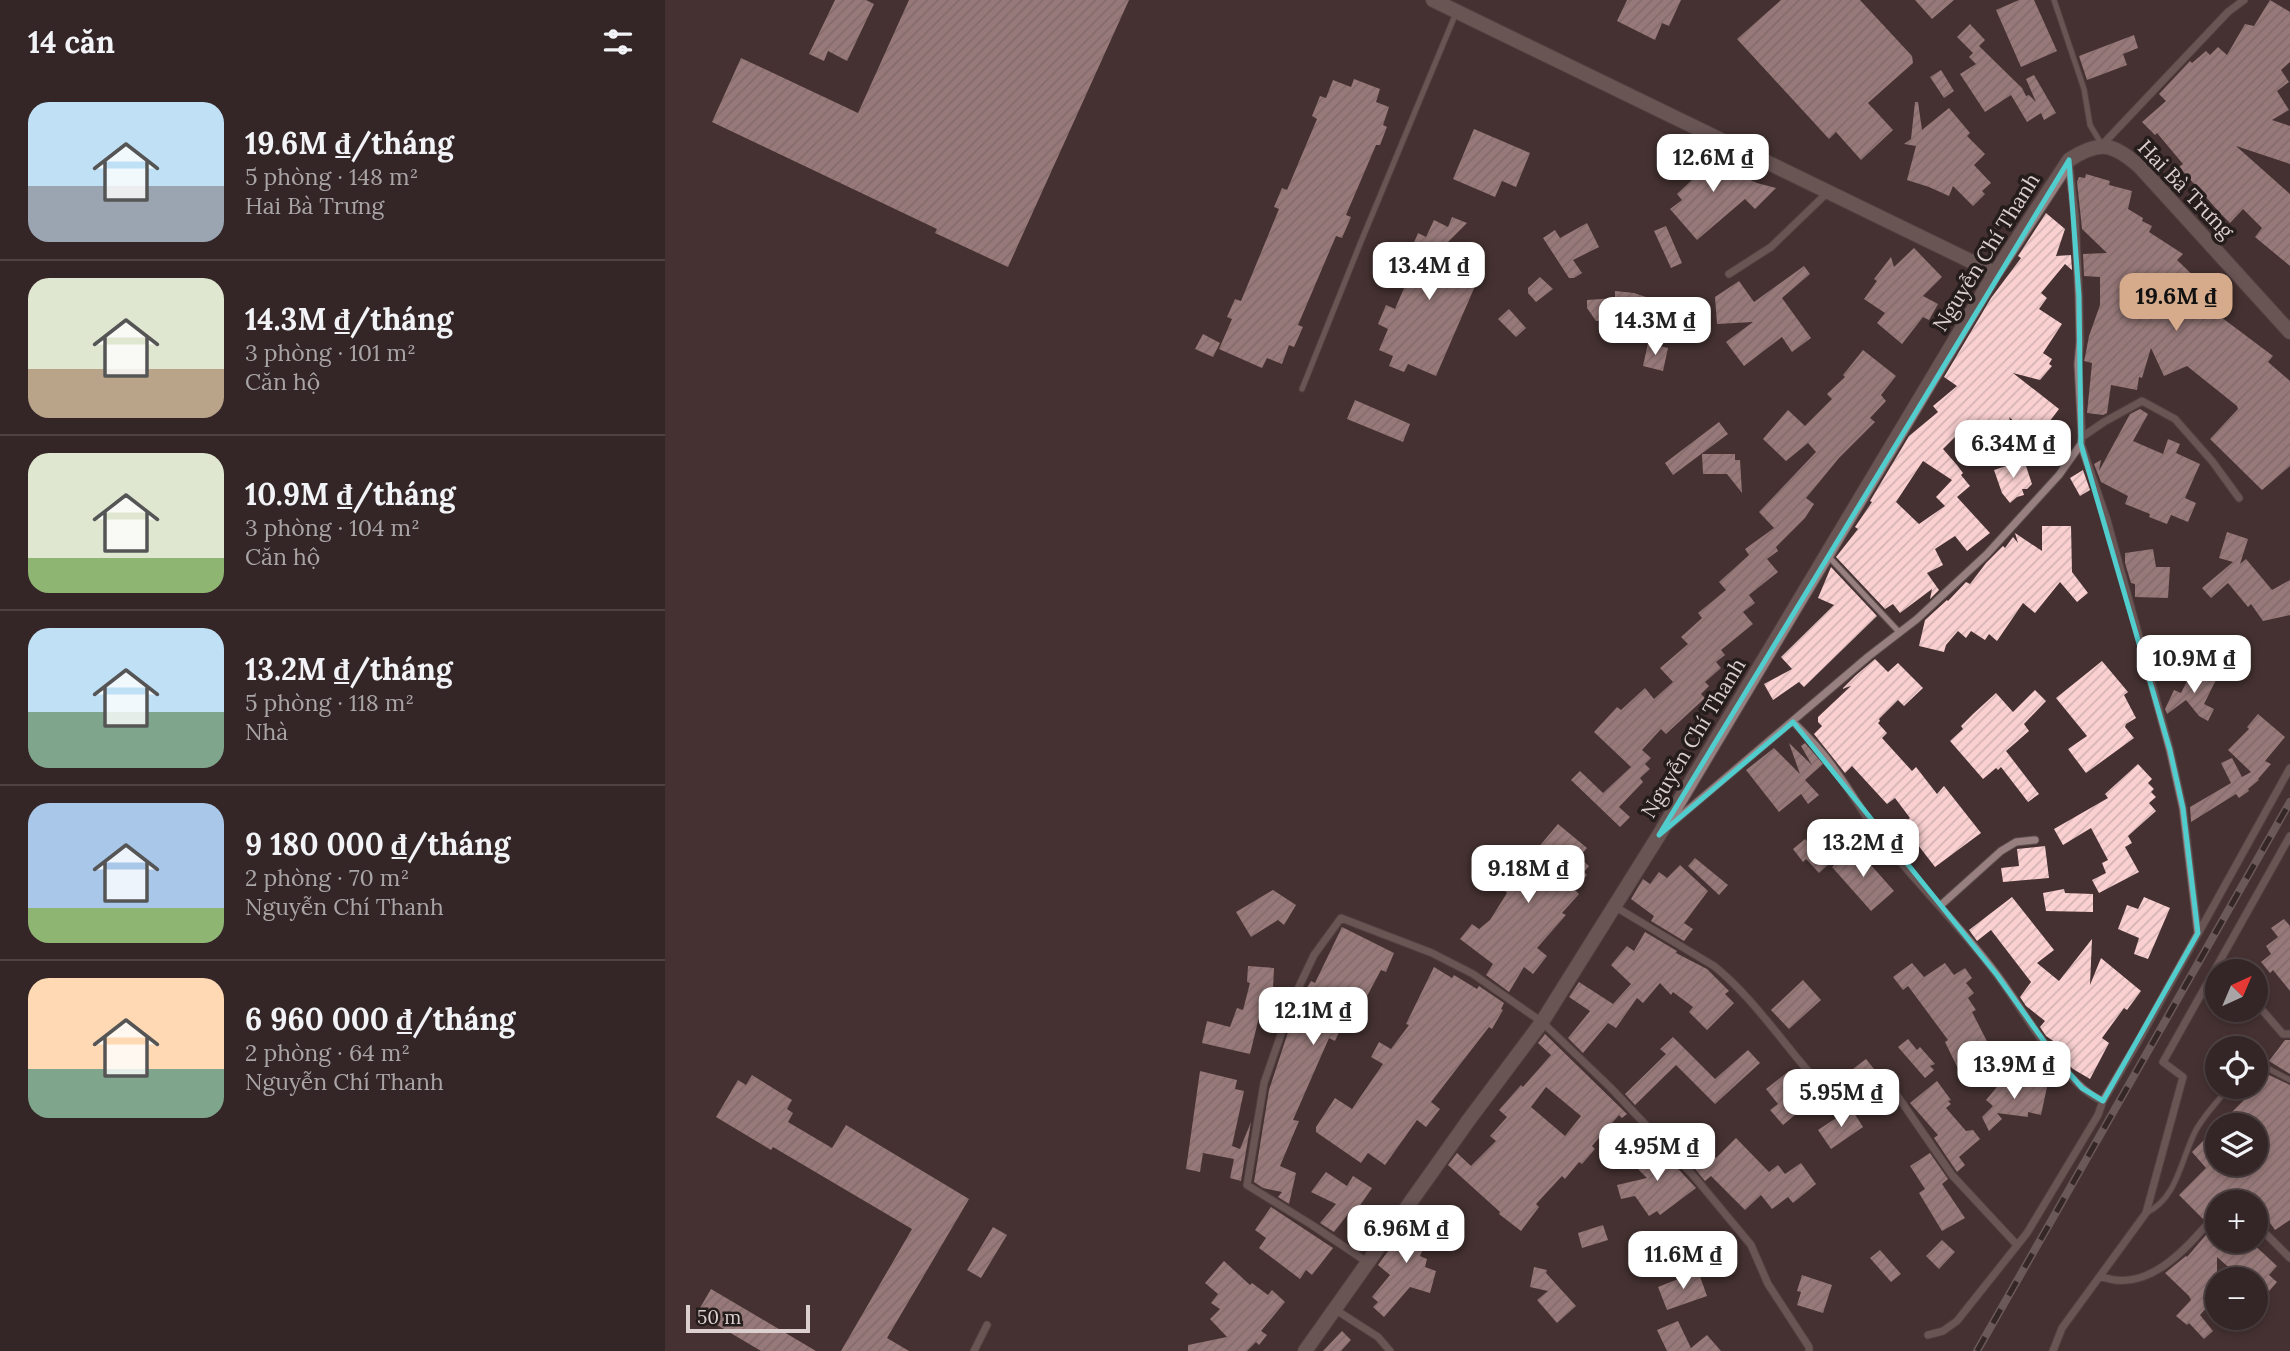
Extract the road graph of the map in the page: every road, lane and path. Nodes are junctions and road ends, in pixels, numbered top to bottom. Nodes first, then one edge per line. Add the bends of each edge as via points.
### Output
1 (1433, 0) edge
2 (2054, 0) edge
3 (2245, 0) edge
4 (1457, 12) junction
5 (2102, 145) junction
6 (2069, 160) junction
7 (1828, 192) junction
8 (1995, 273) junction
9 (1729, 274) dead end
10 (2290, 332) edge
11 (1302, 389) dead end
12 (2082, 441) junction
13 (2239, 498) dead end
14 (1827, 555) junction
15 (1899, 633) junction
16 (1793, 722) junction
17 (2290, 768) edge
18 (1659, 835) junction
19 (2290, 836) edge
20 (2035, 840) dead end
21 (1941, 905) junction
22 (1615, 906) junction
23 (2198, 933) junction
24 (2222, 959) edge
25 (2205, 988) edge
26 (2268, 1017) edge
27 (1542, 1022) junction
28 (2290, 1034) edge
29 (2268, 1069) edge
30 (1808, 1071) dead end
31 (2290, 1080) edge
32 (1892, 1088) dead end
33 (2220, 1099) edge
34 (2103, 1101) junction
35 (2146, 1213) junction
36 (2205, 1226) edge
37 (2268, 1236) edge
38 (2017, 1245) junction
39 (2290, 1258) edge
40 (1367, 1262) junction
41 (2101, 1276) junction
42 (1336, 1310) junction
43 (987, 1325) dead end
44 (1928, 1335) dead end
45 (974, 1351) edge
46 (1305, 1351) edge
47 (1390, 1351) edge
48 (1809, 1351) edge
49 (2053, 1351) edge

1 - 4 main road
2 - 5 lane via 2084,89 2090,125
3 - 5 street via 2228,12
4 - 7 main road
4 - 11 lane
5 - 6 main road
5 - 10 main road, Hai Bà Trưng via 2122,151 2140,167
6 - 8 main road, Nguyễn Chí Thanh
6 - 12 street via 2079,296
7 - 8 main road
7 - 9 street via 1771,247
8 - 14 main road, Nguyễn Chí Thanh
12 - 13 street via 2104,422 2142,401 2175,419
12 - 15 street via 2059,475 1987,554
12 - 23 street via 2170,750 2183,808
14 - 15 lane
14 - 18 main road, Nguyễn Chí Thanh
15 - 16 street
16 - 18 street
16 - 21 street via 1835,769 1883,840
17 - 23 street
18 - 22 main road, Nguyễn Chí Thanh
19 - 24 street
20 - 21 street via 2016,842 2001,851
21 - 34 street via 2055,1057 2082,1088
22 - 27 main road, Nguyễn Chí Thanh
22 - 30 street via 1727,976
23 - 34 street
25 - 35 street via 2164,1062 2183,1077
26 - 28 street via 2283,1034
27 - 40 main road, Nguyễn Chí Thanh
27 - 40 street via 1473,974 1341,918 1314,955 1264,1083 1247,1185
27 - 48 street via 1692,1174 1751,1245
29 - 31 lane
32 - 38 street via 1952,1175
33 - 35 lane via 2195,1131 2171,1190
34 - 38 street
35 - 41 street
36 - 41 street via 2171,1262 2143,1278
37 - 39 street
38 - 44 street via 1957,1321
40 - 42 main road, Nguyễn Chí Thanh
41 - 49 street via 2062,1328
42 - 46 main road, Nguyễn Chí Thanh
42 - 47 street
43 - 45 street

